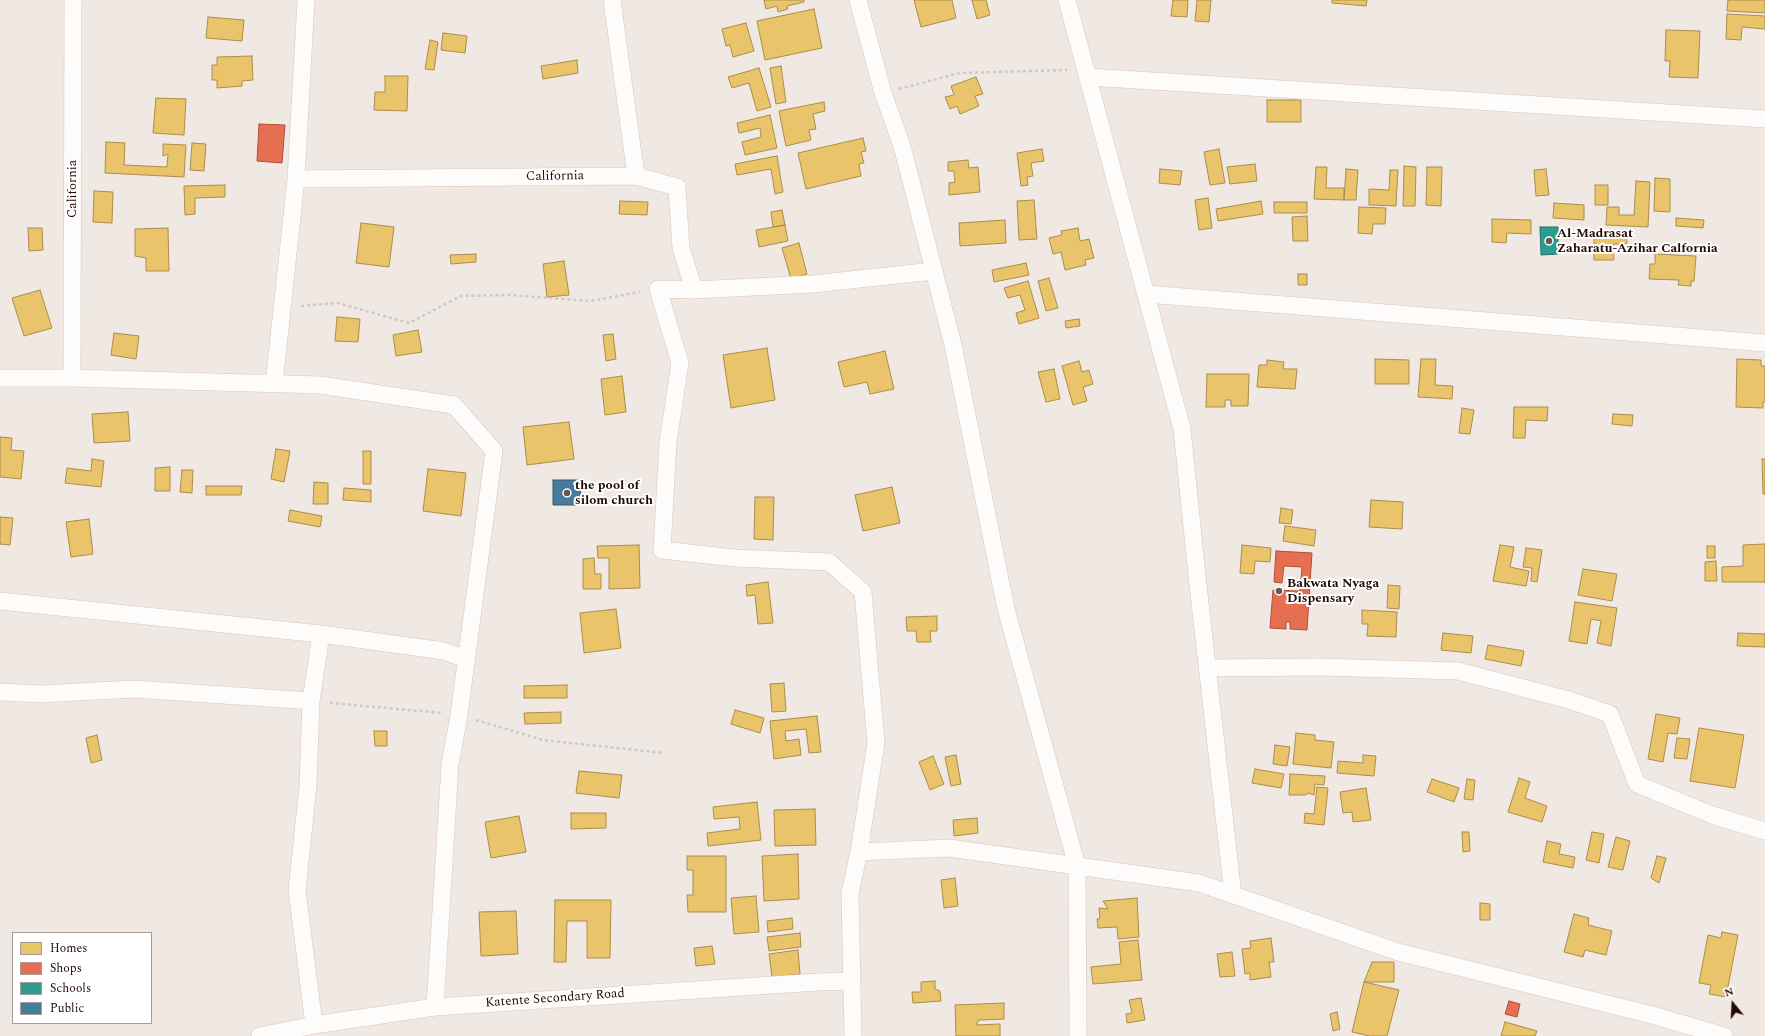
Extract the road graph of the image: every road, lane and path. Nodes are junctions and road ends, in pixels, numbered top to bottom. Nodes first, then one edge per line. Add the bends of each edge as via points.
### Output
1 (73, 0) edge
2 (306, 0) edge
3 (612, 0) edge
4 (858, 0) edge
5 (1067, 0) edge
6 (1087, 73) junction
7 (882, 93) junction
8 (1765, 119) edge
9 (636, 176) junction
10 (296, 179) junction
11 (934, 271) junction
12 (658, 289) junction
13 (694, 290) junction
14 (1146, 294) junction
15 (282, 307) junction
16 (1765, 343) edge
17 (0, 378) edge
18 (72, 378) junction
19 (274, 384) junction
20 (0, 601) edge
21 (321, 634) junction
22 (466, 659) junction
23 (1207, 668) junction
24 (0, 692) edge
25 (311, 701) junction
26 (459, 715) junction
27 (663, 753) dead end
28 (1765, 831) edge
29 (859, 852) junction
30 (1077, 866) junction
31 (1233, 895) junction
32 (852, 981) junction
33 (435, 1007) junction
34 (314, 1025) junction
35 (260, 1036) edge
36 (853, 1036) edge
37 (1078, 1036) edge
38 (1724, 1036) edge

1 - 18 street, California
2 - 10 street
3 - 9 street
4 - 7 street
5 - 6 street
6 - 7 path via 960,73
6 - 8 street
6 - 14 street
7 - 11 street via 902,146
9 - 10 street, California
9 - 13 street, California via 677,187 681,248
10 - 15 street
11 - 13 street via 813,284
11 - 30 street via 952,345 1006,609
12 - 13 street
12 - 15 path via 590,301 509,295 461,296 409,323 338,303
12 - 29 street via 680,363 668,442 662,550 735,558 829,562 863,592 876,743
14 - 16 street
14 - 23 street via 1182,428
15 - 19 street
17 - 18 street
18 - 19 street
19 - 22 street via 320,385 454,405 494,451
20 - 21 street
21 - 22 street via 444,651
21 - 25 street
22 - 26 street
23 - 28 street via 1320,667 1458,671 1569,700 1610,714 1637,784 1712,815
23 - 31 street
24 - 25 street via 41,694 134,689
25 - 26 path
25 - 34 street via 308,786 297,890
26 - 27 path via 543,740
26 - 33 street via 450,765
29 - 30 street via 949,848
29 - 32 street via 850,893
30 - 31 street via 1199,883
30 - 37 street
31 - 38 street via 1398,952
32 - 33 street, Katente Secondary Road
32 - 36 street
33 - 34 street, Katente Secondary Road
34 - 35 street, Katente Secondary Road

